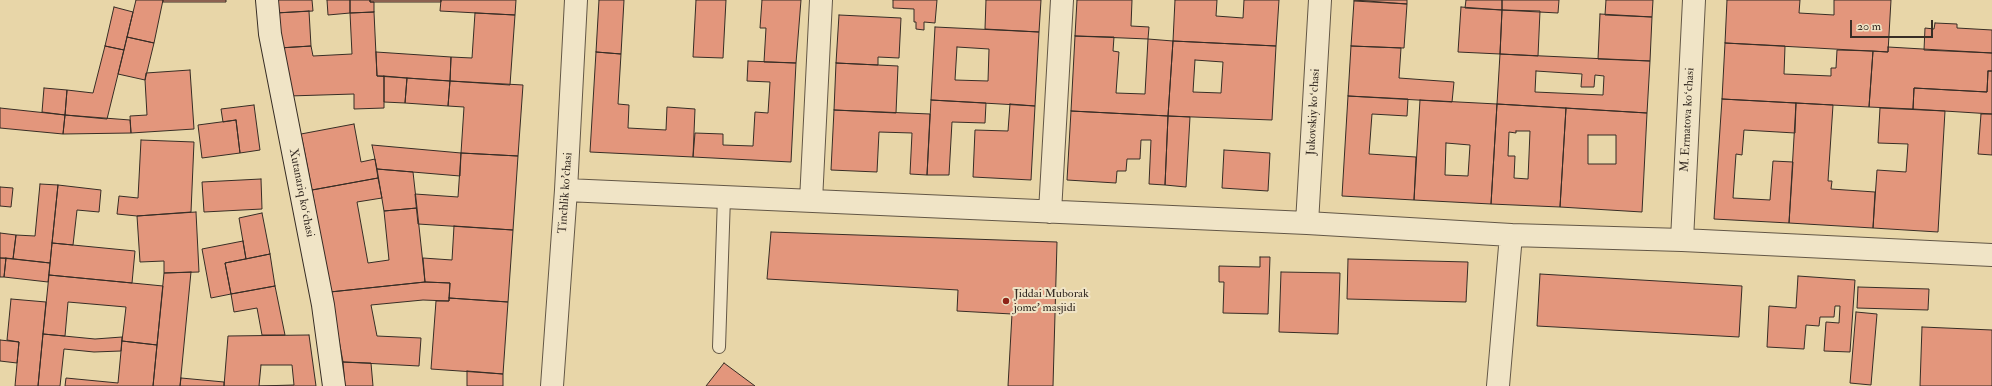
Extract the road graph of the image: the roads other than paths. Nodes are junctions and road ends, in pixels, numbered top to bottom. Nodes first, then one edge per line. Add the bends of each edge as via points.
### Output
1 (267, 0) edge
2 (576, 0) edge
3 (821, 0) edge
4 (1062, 0) edge
5 (1320, 0) edge
6 (1694, 0) edge
7 (566, 190) junction
8 (724, 197) junction
9 (811, 201) junction
10 (1050, 212) junction
11 (1307, 223) junction
12 (1511, 235) junction
13 (1682, 240) junction
14 (1992, 255) edge
15 (719, 347) dead end
16 (334, 386) edge
17 (552, 386) edge
18 (1498, 386) edge

1 - 16 street, Xutanariq koʻchasi via 270,34 324,305
2 - 7 street, Tinchlik ko'chasi
3 - 9 street
4 - 10 street
5 - 11 street, Jukovskiy koʻchasi
6 - 13 street, M. Ermatova koʻchasi
7 - 8 street
7 - 17 street, Tinchlik ko'chasi
8 - 9 street
8 - 15 lane
9 - 10 street
10 - 11 street
11 - 12 street
12 - 13 street
12 - 18 street
13 - 14 street

